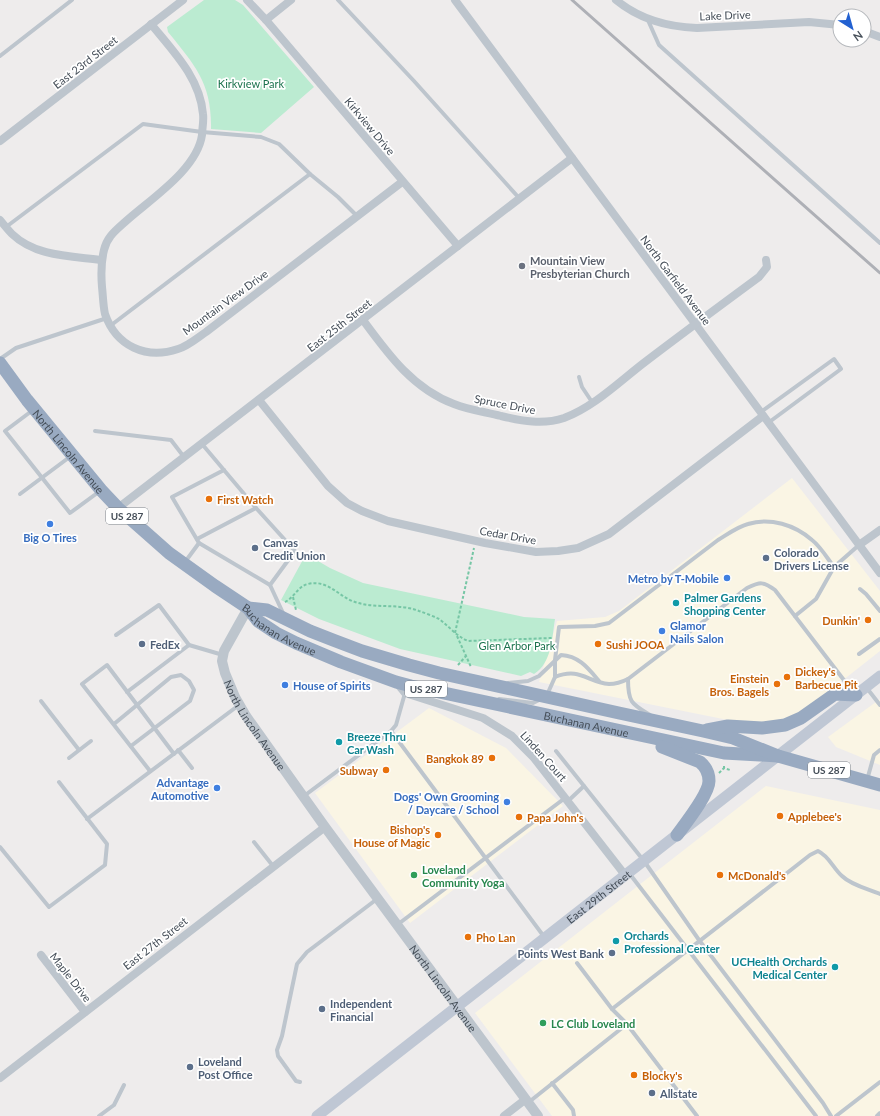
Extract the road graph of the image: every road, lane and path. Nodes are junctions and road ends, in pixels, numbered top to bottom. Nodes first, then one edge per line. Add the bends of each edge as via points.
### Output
1 (72, 0) edge
2 (183, 0) edge
3 (247, 0) edge
4 (291, 0) edge
5 (338, 0) edge
6 (455, 0) edge
7 (616, 0) edge
8 (646, 18) junction
9 (266, 20) junction
10 (151, 24) junction
11 (832, 24) edge
12 (0, 56) edge
13 (202, 132) junction
14 (0, 141) edge
15 (572, 158) junction
16 (310, 174) junction
17 (402, 182) junction
18 (520, 199) junction
19 (357, 216) junction
20 (0, 220) edge
21 (6, 228) junction
22 (880, 243) edge
23 (458, 246) junction
24 (102, 260) junction
25 (766, 260) dead end
26 (363, 320) junction
27 (109, 322) junction
28 (695, 324) junction
29 (0, 359) edge
30 (3, 370) edge
31 (579, 377) dead end
32 (260, 400) junction
33 (592, 402) junction
34 (35, 409) junction
35 (764, 417) junction
36 (95, 431) dead end
37 (202, 444) junction
38 (72, 455) junction
39 (185, 457) junction
40 (224, 470) junction
41 (42, 478) junction
42 (100, 490) junction
43 (20, 494) dead end
44 (118, 508) junction
45 (256, 508) junction
46 (880, 530) edge
47 (197, 539) junction
48 (476, 541) junction
49 (199, 543) junction
50 (859, 545) junction
51 (184, 564) junction
52 (834, 567) junction
53 (880, 573) edge
54 (270, 585) junction
55 (860, 589) dead end
56 (293, 597) junction
57 (278, 604) junction
58 (248, 608) junction
59 (296, 610) dead end
60 (880, 611) edge
61 (795, 616) junction
62 (286, 619) junction
63 (456, 634) junction
64 (116, 635) dead end
65 (557, 638) junction
66 (880, 639) edge
67 (189, 645) junction
68 (859, 654) dead end
69 (223, 655) junction
70 (466, 656) junction
71 (555, 660) junction
72 (458, 665) dead end
73 (472, 667) dead end
74 (880, 676) edge
75 (555, 677) junction
76 (628, 679) junction
77 (599, 681) junction
78 (396, 682) junction
79 (866, 687) junction
80 (426, 689) junction
81 (127, 692) junction
82 (495, 692) junction
83 (405, 693) junction
84 (856, 695) junction
85 (487, 697) dead end
86 (546, 697) junction
87 (41, 701) dead end
88 (239, 704) junction
89 (137, 705) junction
90 (880, 705) edge
91 (663, 722) junction
92 (114, 724) junction
93 (154, 728) junction
94 (620, 730) junction
95 (391, 731) junction
96 (703, 731) junction
97 (91, 741) dead end
98 (130, 746) junction
99 (79, 750) junction
100 (178, 750) junction
101 (880, 750) edge
102 (556, 751) dead end
103 (174, 754) junction
104 (778, 756) junction
105 (69, 758) dead end
106 (724, 766) dead end
107 (192, 768) dead end
108 (730, 770) dead end
109 (150, 771) junction
110 (866, 781) junction
111 (59, 782) dead end
112 (880, 785) edge
113 (584, 786) junction
114 (303, 797) junction
115 (567, 799) junction
116 (87, 819) junction
117 (325, 827) junction
118 (677, 835) junction
119 (254, 842) dead end
120 (0, 847) edge
121 (486, 858) junction
122 (644, 861) junction
123 (273, 866) junction
124 (627, 874) junction
125 (880, 894) edge
126 (377, 898) junction
127 (397, 925) junction
128 (545, 938) junction
129 (700, 940) junction
130 (688, 949) junction
131 (41, 955) dead end
132 (576, 963) dead end
133 (457, 1007) junction
134 (612, 1009) junction
135 (85, 1012) junction
136 (627, 1024) junction
137 (0, 1078) edge
138 (300, 1082) dead end
139 (880, 1082) edge
140 (552, 1083) junction
141 (124, 1086) dead end
142 (527, 1101) junction
143 (880, 1113) edge
144 (99, 1116) edge
145 (317, 1116) edge
146 (504, 1116) edge
147 (538, 1116) edge
148 (574, 1116) edge
149 (697, 1116) edge
150 (816, 1116) edge
151 (831, 1116) edge
152 (836, 1116) edge
153 (877, 1116) edge

1 - 12 lane
2 - 10 street, East 23rd Street
3 - 9 street
4 - 9 street
5 - 18 lane
6 - 15 street, North Garfield Avenue
7 - 8 street, Lake Drive
8 - 11 street, Lake Drive via 667,25 685,27 809,22
8 - 22 lane via 659,45
9 - 17 street, Kirkview Drive
10 - 13 street, Mountain View Drive via 193,79 204,115
10 - 14 street, East 23rd Street
13 - 16 lane via 261,137 279,144
13 - 21 lane via 143,124
13 - 24 street, Mountain View Drive via 199,146 181,173 111,234
15 - 18 street, East 25th Street
15 - 28 street, North Garfield Avenue
16 - 19 lane
16 - 27 lane
17 - 19 street, Mountain View Drive
17 - 23 street, Kirkview Drive
18 - 23 street, East 25th Street
19 - 27 street, Mountain View Drive via 206,332 179,349 154,354 133,348 118,336
20 - 21 street
21 - 24 street via 12,235 40,251
23 - 26 street, East 25th Street
24 - 27 street, Mountain View Drive via 103,300
25 - 28 street, Spruce Drive via 767,266 759,277
26 - 32 street, East 25th Street
26 - 33 street, Spruce Drive via 393,360 412,379 431,393 454,404 513,419 541,422 562,418
27 - 29 lane via 16,348
28 - 33 street, Spruce Drive
28 - 35 street, North Garfield Avenue
30 - 34 highway, North Lincoln Avenue / US 287
31 - 33 lane
32 - 37 street, East 25th Street
32 - 48 street, Cedar Drive via 328,486 347,503 388,522
34 - 38 highway, North Lincoln Avenue / US 287
34 - 41 lane via 5,431
35 - 35 lane via 834,358 841,369
35 - 48 street, Cedar Drive via 618,528 595,541 578,548 536,552
35 - 50 street, North Garfield Avenue
36 - 39 lane via 171,440
37 - 39 street, East 25th Street
37 - 40 lane
38 - 41 lane
38 - 42 highway, North Lincoln Avenue / US 287
39 - 44 street, East 25th Street
40 - 45 lane
40 - 47 lane via 172,497
41 - 42 lane via 70,513
41 - 43 lane
42 - 44 highway, North Lincoln Avenue / US 287
44 - 51 highway, North Lincoln Avenue / US 287
45 - 47 lane
45 - 54 lane via 295,551
46 - 50 street
47 - 49 lane
48 - 63 path
49 - 51 lane
49 - 54 lane
50 - 52 lane
50 - 53 street, North Garfield Avenue
51 - 58 highway, North Lincoln Avenue / US 287
52 - 61 lane via 816,599
52 - 65 lane via 814,541 800,530 767,521 749,523 723,537 609,623 559,627
54 - 57 lane
55 - 60 lane
56 - 57 path
56 - 59 path
56 - 63 path via 303,586 318,583 355,602 417,610 438,619
57 - 62 lane
58 - 62 highway, Buchanan Avenue / US 287 via 267,610
58 - 69 street
58 - 78 highway, Buchanan Avenue / US 287 via 258,621 296,644
61 - 76 lane via 775,590 767,584 757,583
61 - 84 lane
62 - 82 highway, Buchanan Avenue / US 287 via 376,656
63 - 65 path via 468,641
63 - 70 path
64 - 67 lane via 159,605
65 - 71 lane
66 - 68 lane
67 - 69 lane
67 - 81 lane
69 - 88 street, North Lincoln Avenue via 225,673
70 - 72 path
70 - 73 path
71 - 75 lane
71 - 77 lane via 561,655 570,655 578,659
71 - 82 lane via 539,676
74 - 79 main road, East 29th Street
75 - 77 lane via 575,673
75 - 86 lane
76 - 77 lane via 609,684
76 - 91 lane via 628,691 633,704
78 - 80 highway, Buchanan Avenue / US 287
78 - 83 street
79 - 84 main road, East 29th Street
79 - 90 lane
80 - 85 lane
80 - 94 highway, Buchanan Avenue / US 287
81 - 89 lane
81 - 92 lane via 107,665 82,684
82 - 86 highway, Buchanan Avenue / US 287
83 - 95 lane via 396,725
83 - 115 street, Linden Court via 483,718 512,736 534,758
84 - 96 highway via 835,694 801,718 785,725 762,728 728,726
84 - 104 main road, East 29th Street
86 - 91 highway, Buchanan Avenue / US 287
87 - 99 lane
88 - 100 lane
88 - 114 street, North Lincoln Avenue
89 - 92 lane
89 - 93 lane
89 - 93 lane via 171,678 181,675 189,681 194,690 190,701
91 - 96 highway, Buchanan Avenue / US 287
92 - 98 lane
93 - 98 lane
93 - 103 lane
94 - 104 highway, Buchanan Avenue / US 287 via 724,753
94 - 118 highway via 705,766 709,783 707,788
95 - 114 lane
95 - 121 lane
96 - 104 highway, Buchanan Avenue / US 287 via 733,738
97 - 99 lane
98 - 109 lane
99 - 105 lane
100 - 103 lane
100 - 107 lane
101 - 110 lane via 874,755
102 - 113 lane
103 - 109 lane
104 - 110 highway, Buchanan Avenue / US 287
104 - 118 main road, East 29th Street
106 - 108 path
109 - 116 lane
110 - 112 highway, Buchanan Avenue / US 287
111 - 116 lane
113 - 115 lane
113 - 122 lane
114 - 117 street, North Lincoln Avenue
115 - 121 lane
115 - 124 street, Linden Court
116 - 120 lane via 107,844 105,865 49,907
117 - 123 street, East 27th Street
117 - 126 street, North Lincoln Avenue
118 - 122 main road, East 29th Street
119 - 123 lane
121 - 127 lane
121 - 128 lane
122 - 124 main road, East 29th Street
122 - 129 lane
123 - 135 street, East 27th Street
124 - 128 main road, East 29th Street
124 - 130 lane
125 - 129 lane via 849,881 827,856 818,851
126 - 127 street, North Lincoln Avenue
126 - 138 lane via 307,952 297,964 277,1050 278,1056 296,1082
127 - 133 street, North Lincoln Avenue
128 - 133 main road, East 29th Street
129 - 130 lane
129 - 151 lane
130 - 134 lane
130 - 150 lane
131 - 135 street, Maple Drive
132 - 134 lane
133 - 142 street, North Lincoln Avenue
133 - 145 main road, East 29th Street
134 - 136 lane
135 - 137 street, East 27th Street
136 - 140 lane
136 - 149 lane
139 - 152 lane
140 - 142 lane
140 - 148 lane via 573,1110
141 - 144 lane via 114,1105
142 - 146 street
142 - 147 street, North Lincoln Avenue
143 - 153 lane

